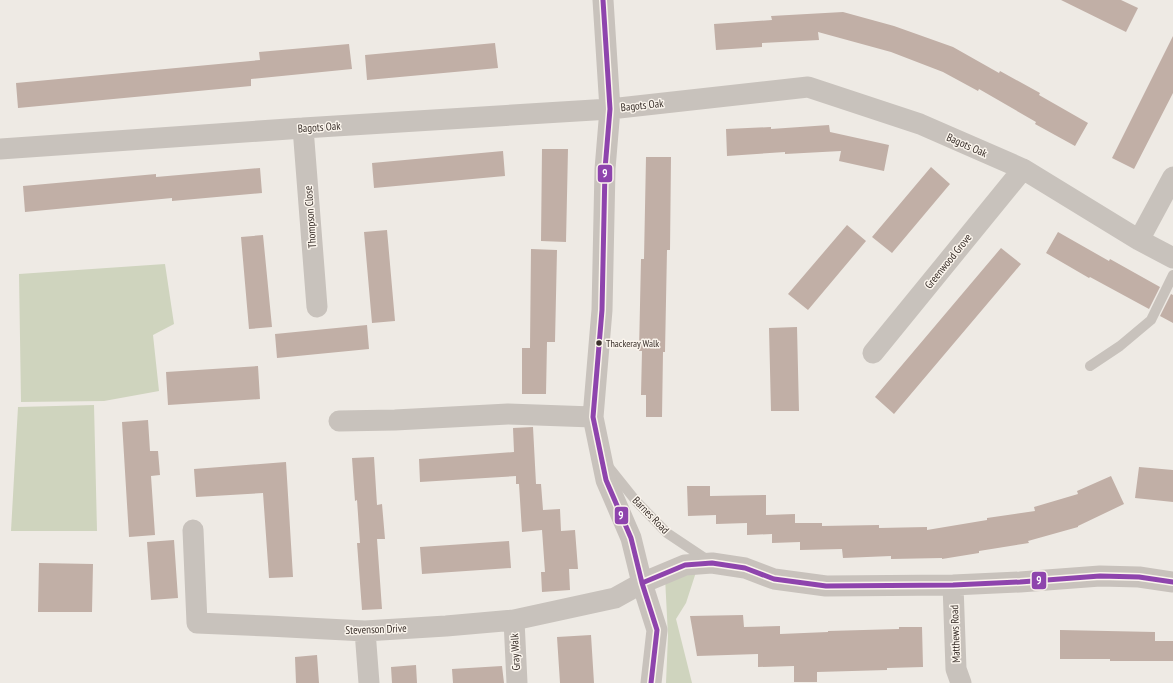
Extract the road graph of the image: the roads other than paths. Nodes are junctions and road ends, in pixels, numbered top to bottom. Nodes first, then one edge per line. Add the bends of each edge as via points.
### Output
1 (603, 0) edge
2 (610, 109) junction
3 (304, 128) junction
4 (0, 149) edge
5 (1023, 169) junction
6 (1173, 177) edge
7 (1139, 240) junction
8 (1173, 258) edge
9 (1173, 275) edge
10 (317, 307) dead end
11 (873, 353) dead end
12 (1090, 366) dead end
13 (593, 417) junction
14 (339, 421) dead end
15 (601, 456) junction
16 (193, 530) dead end
17 (712, 563) junction
18 (1173, 582) edge
19 (642, 583) junction
20 (953, 585) junction
21 (514, 620) junction
22 (365, 631) junction
23 (369, 683) edge
24 (517, 683) edge
25 (651, 683) edge
26 (961, 683) edge

1 - 2 street
2 - 3 street, Bagots Oak
2 - 5 street, Bagots Oak via 808,87 920,124
2 - 13 street via 602,310
3 - 4 street, Bagots Oak
3 - 10 street, Thompson Close
5 - 7 street, Bagots Oak
5 - 11 street, Greenwood Grove
6 - 7 street
7 - 8 street, Bagots Oak
9 - 12 lane via 1151,320 1120,346
13 - 14 street via 508,414
13 - 15 street
15 - 17 lane, Barnes Road via 636,501 667,533
15 - 19 street via 606,480 631,538
16 - 22 street, Stevenson Drive via 197,623
17 - 19 street, Barnes Road via 684,566
17 - 20 street, Barnes Road via 745,568 774,579 826,586
18 - 20 street, Barnes Road via 1139,577 1100,576
19 - 21 street, Stevenson Drive via 615,598
19 - 25 street via 657,630
20 - 26 street, Matthews Road via 956,669
21 - 22 street, Stevenson Drive
21 - 24 street, Gray Walk
22 - 23 street

